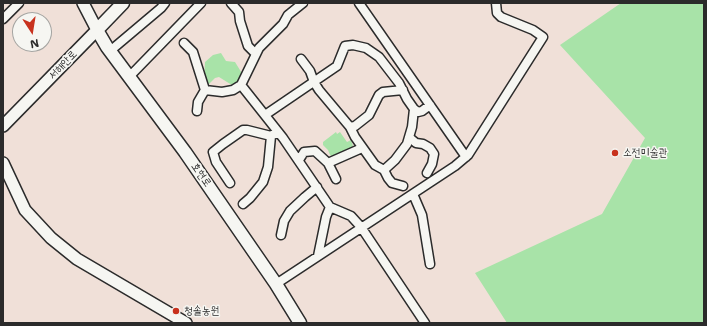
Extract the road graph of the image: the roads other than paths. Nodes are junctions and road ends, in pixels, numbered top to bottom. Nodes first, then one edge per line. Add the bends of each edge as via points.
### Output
1 (19, 3) edge
2 (123, 3) edge
3 (164, 3) edge
4 (200, 3) edge
5 (231, 3) edge
6 (359, 3) edge
7 (496, 3) edge
8 (85, 4) edge
9 (299, 4) edge
10 (3, 19) edge
11 (97, 30) junction
12 (184, 43) dead end
13 (110, 51) junction
14 (256, 54) junction
15 (301, 58) dead end
16 (129, 77) junction
17 (314, 82) junction
18 (242, 85) junction
19 (205, 90) junction
20 (403, 90) junction
21 (430, 105) junction
22 (414, 109) junction
23 (197, 111) dead end
24 (265, 115) junction
25 (3, 126) edge
26 (350, 127) junction
27 (274, 134) junction
28 (410, 138) junction
29 (362, 148) junction
30 (466, 157) junction
31 (299, 160) junction
32 (3, 163) edge
33 (328, 163) junction
34 (384, 170) junction
35 (427, 173) dead end
36 (336, 179) dead end
37 (230, 183) dead end
38 (402, 186) dead end
39 (317, 187) junction
40 (413, 194) junction
41 (243, 204) dead end
42 (330, 207) junction
43 (361, 227) junction
44 (281, 235) dead end
45 (318, 256) junction
46 (430, 264) dead end
47 (276, 284) junction
48 (186, 323) edge
49 (300, 323) edge
50 (425, 323) edge

1 - 10 street
2 - 11 main road, 서해안로
3 - 13 street
4 - 16 street
5 - 14 street via 239,12 248,46
6 - 21 street
7 - 30 street via 497,13 501,17 533,30 543,37
8 - 11 street
9 - 14 street
11 - 13 main road, 호현로
11 - 25 street, 서해안로
12 - 19 street via 193,52
13 - 16 main road, 호현로
14 - 18 street
15 - 17 street via 310,70
16 - 47 main road, 호현로 via 185,152
17 - 20 street via 337,66 345,46 353,44 379,56
17 - 24 street
17 - 26 street
18 - 19 street via 222,92
18 - 24 street
19 - 23 street via 198,102
20 - 22 street
20 - 26 street via 383,92 369,115
21 - 22 street via 422,111
21 - 30 street
22 - 28 street
24 - 27 street
26 - 29 street
27 - 31 street
27 - 37 street via 243,130 213,152 216,162
27 - 41 street via 263,182
28 - 34 street via 395,160
28 - 35 street via 430,148 434,154
29 - 33 street
29 - 34 street via 375,165
30 - 40 street
31 - 33 street via 304,152 315,151
31 - 39 street
32 - 48 street via 25,210 51,238 77,259
33 - 36 street
34 - 38 street via 392,183
39 - 42 street
39 - 44 street via 290,211 284,221
40 - 43 street
40 - 46 street via 422,215
42 - 43 street via 351,216
42 - 45 street
43 - 45 street
43 - 50 street
45 - 47 street
47 - 49 main road, 호현로

